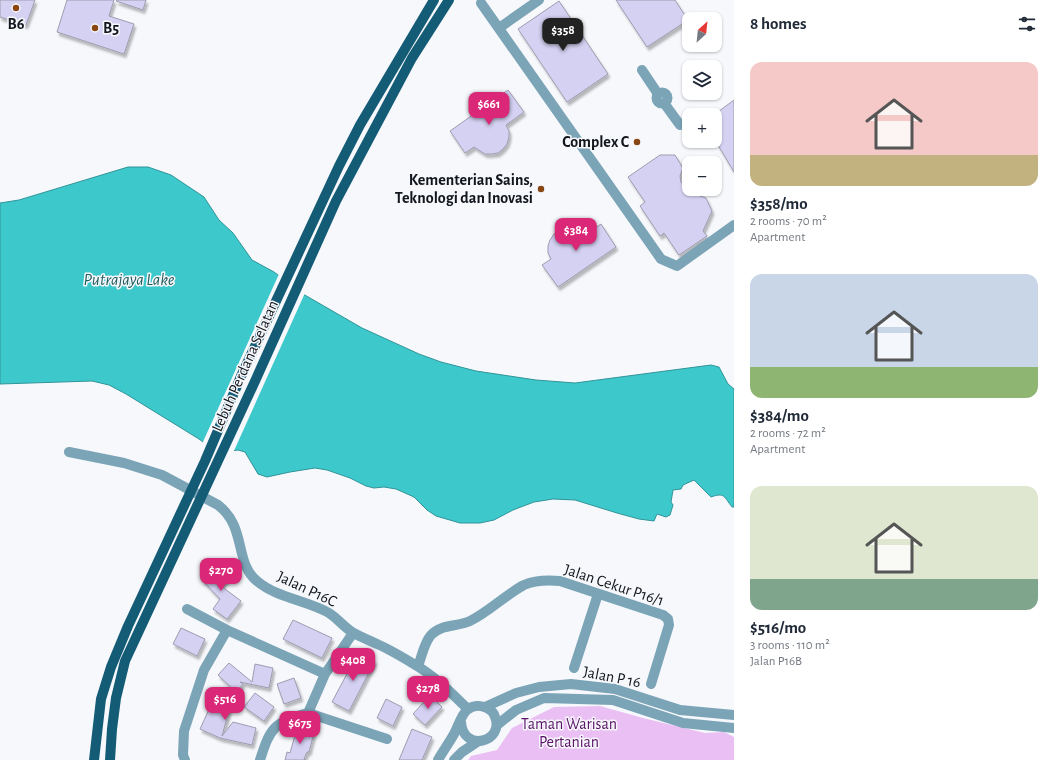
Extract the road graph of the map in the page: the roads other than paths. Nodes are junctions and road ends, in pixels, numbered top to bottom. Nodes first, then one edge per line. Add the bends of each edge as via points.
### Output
1 (434, 0) edge
2 (449, 0) edge
3 (539, 0) edge
4 (481, 3) dead end
5 (498, 28) junction
6 (642, 70) dead end
7 (680, 125) dead end
8 (734, 225) edge
9 (69, 452) dead end
10 (598, 594) junction
11 (187, 609) dead end
12 (227, 630) junction
13 (353, 633) junction
14 (418, 666) junction
15 (574, 668) dead end
16 (325, 674) junction
17 (651, 684) dead end
18 (485, 707) junction
19 (468, 709) junction
20 (308, 713) junction
21 (734, 715) edge
22 (461, 722) junction
23 (496, 725) junction
24 (734, 728) edge
25 (387, 739) dead end
26 (477, 742) junction
27 (94, 760) edge
28 (110, 760) edge
29 (185, 760) edge
30 (260, 760) edge
31 (438, 760) edge
32 (454, 760) edge

1 - 27 main road, Lebuh Perdana Selatan via 360,124 128,626 101,699
2 - 28 main road, Lebuh Perdana Selatan via 412,58 351,170 125,661 116,698
3 - 5 street
4 - 5 street
5 - 8 street via 661,259 676,266
6 - 7 street via 658,94 661,92 666,95 664,103
9 - 13 street, Jalan P16C via 124,463 162,475 218,505 234,523 246,566 258,583 283,596 329,613
10 - 14 street, Jalan Cekur P16/1 via 560,581 548,580 524,585 471,620 437,629 427,641
10 - 15 street
10 - 17 street, Jalan Cekur P16/1 via 663,615 668,619 669,625
11 - 12 street
12 - 16 street
12 - 29 street via 204,670 184,731
13 - 14 street, Jalan P16C
13 - 16 street
14 - 19 street, Jalan P16C
16 - 20 street
18 - 19 street, Jalan P 16
18 - 21 street, Jalan P 16 via 540,687 570,684 615,689 680,710
18 - 23 street via 494,714
19 - 22 street via 464,712
20 - 25 street
20 - 30 street via 290,718 274,728 267,738
22 - 26 street via 463,733
22 - 31 street
23 - 24 street, Jalan P 16 via 516,710 544,698 613,700 683,723
23 - 26 street, Jalan P 16 via 495,731 488,739
26 - 32 street, Jalan P 16

